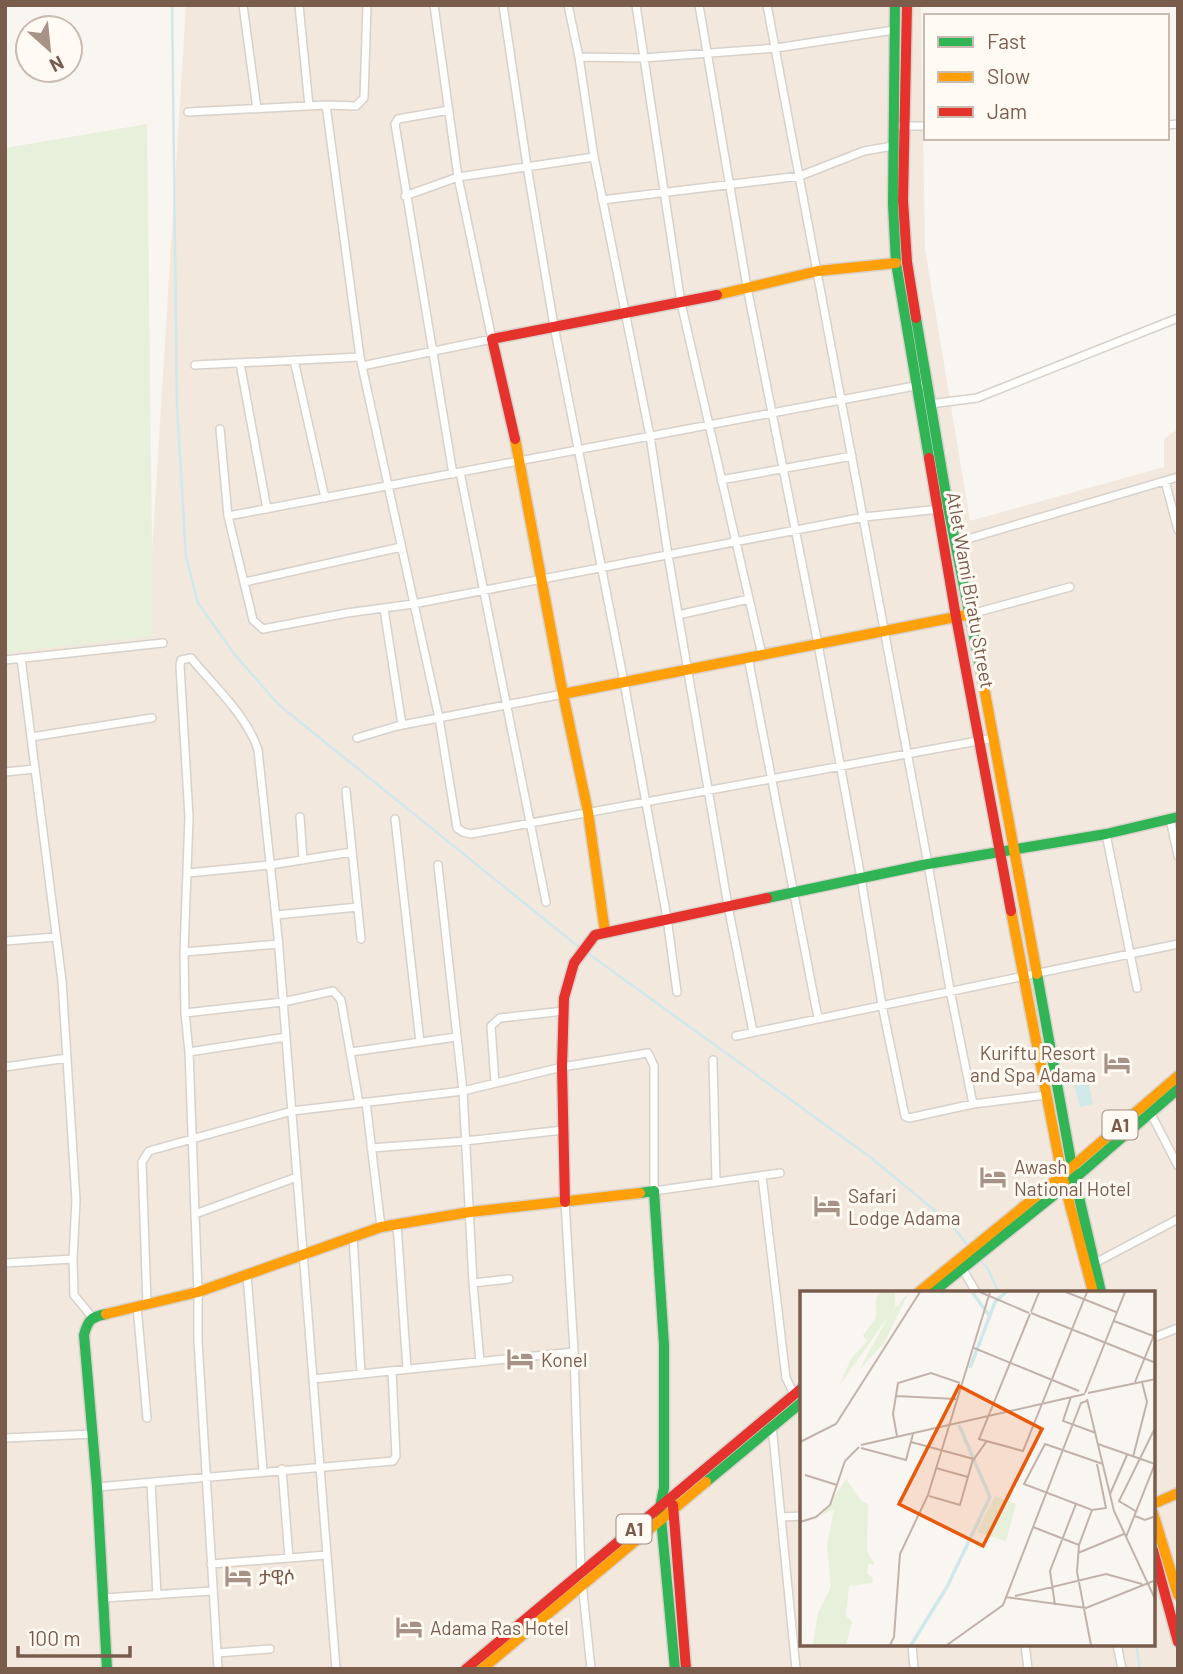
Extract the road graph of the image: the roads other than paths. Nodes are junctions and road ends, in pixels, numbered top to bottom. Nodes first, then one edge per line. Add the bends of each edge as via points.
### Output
1 (243, 5) edge
2 (299, 5) edge
3 (367, 5) edge
4 (434, 5) edge
5 (503, 5) edge
6 (568, 5) edge
7 (635, 5) edge
8 (699, 5) edge
9 (767, 5) edge
10 (895, 5) edge
11 (907, 5) edge
12 (894, 30) junction
13 (776, 48) junction
14 (706, 52) junction
15 (579, 57) junction
16 (643, 58) junction
17 (326, 105) junction
18 (309, 106) junction
19 (257, 109) junction
20 (449, 110) junction
21 (188, 112) dead end
22 (898, 126) junction
23 (924, 126) edge
24 (893, 146) junction
25 (594, 157) junction
26 (527, 166) junction
27 (800, 176) junction
28 (458, 177) junction
29 (730, 186) junction
30 (664, 193) junction
31 (405, 196) junction
32 (602, 200) junction
33 (896, 263) junction
34 (818, 271) junction
35 (747, 287) junction
36 (681, 303) junction
37 (625, 312) junction
38 (1178, 318) edge
39 (554, 327) junction
40 (492, 339) junction
41 (431, 352) junction
42 (360, 357) junction
43 (294, 360) junction
44 (240, 363) junction
45 (195, 365) dead end
46 (362, 366) junction
47 (923, 384) junction
48 (842, 400) junction
49 (930, 404) junction
50 (771, 413) junction
51 (708, 425) junction
52 (220, 429) dead end
53 (650, 436) junction
54 (580, 450) junction
55 (852, 456) junction
56 (520, 461) junction
57 (783, 470) junction
58 (456, 473) junction
59 (1178, 477) edge
60 (721, 480) junction
61 (1165, 481) junction
62 (387, 486) junction
63 (325, 498) junction
64 (943, 508) junction
65 (267, 509) junction
66 (228, 516) junction
67 (864, 517) junction
68 (795, 530) junction
69 (1178, 530) edge
70 (737, 542) junction
71 (954, 543) junction
72 (401, 547) junction
73 (667, 555) junction
74 (600, 568) junction
75 (541, 580) junction
76 (245, 582) junction
77 (1070, 587) dead end
78 (484, 591) junction
79 (749, 599) junction
80 (414, 604) junction
81 (384, 608) junction
82 (971, 614) junction
83 (678, 615) junction
84 (956, 617) junction
85 (885, 631) junction
86 (163, 643) dead end
87 (818, 644) junction
88 (762, 655) junction
89 (748, 657) junction
90 (21, 658) junction
91 (5, 660) edge
92 (688, 670) junction
93 (624, 682) junction
94 (563, 694) junction
95 (506, 705) junction
96 (152, 718) dead end
97 (439, 718) junction
98 (402, 725) junction
99 (31, 737) junction
100 (357, 738) dead end
101 (994, 738) junction
102 (981, 740) junction
103 (908, 754) junction
104 (839, 766) junction
105 (35, 769) junction
106 (5, 772) edge
107 (772, 779) junction
108 (709, 790) junction
109 (346, 791) dead end
110 (646, 802) junction
111 (588, 812) junction
112 (300, 817) dead end
113 (1174, 818) edge
114 (395, 819) dead end
115 (529, 823) junction
116 (1106, 834) junction
117 (1008, 851) junction
118 (352, 852) junction
119 (1178, 856) edge
120 (303, 860) junction
121 (928, 864) junction
122 (270, 865) junction
123 (438, 865) dead end
124 (188, 873) junction
125 (861, 878) junction
126 (794, 891) junction
127 (547, 902) dead end
128 (727, 906) junction
129 (358, 907) junction
130 (276, 915) junction
131 (667, 918) junction
132 (600, 934) junction
133 (56, 937) junction
134 (361, 939) dead end
135 (5, 941) edge
136 (279, 944) junction
137 (1178, 944) edge
138 (184, 952) junction
139 (1130, 954) junction
140 (1036, 973) junction
141 (1024, 975) junction
142 (1137, 988) dead end
143 (950, 990) junction
144 (677, 992) dead end
145 (283, 1002) junction
146 (882, 1005) junction
147 (564, 1011) junction
148 (185, 1013) junction
149 (818, 1018) junction
150 (753, 1032) junction
151 (736, 1036) dead end
152 (286, 1037) junction
153 (456, 1037) junction
154 (420, 1042) junction
155 (189, 1052) junction
156 (351, 1052) junction
157 (67, 1058) junction
158 (713, 1060) dead end
159 (5, 1067) edge
160 (562, 1067) junction
161 (1178, 1076) edge
162 (495, 1083) junction
163 (1178, 1089) edge
164 (463, 1091) junction
165 (1046, 1095) junction
166 (362, 1102) junction
167 (973, 1104) junction
168 (292, 1111) junction
169 (1150, 1112) junction
170 (563, 1130) junction
171 (192, 1139) junction
172 (466, 1141) junction
173 (371, 1148) junction
174 (1178, 1166) edge
175 (1072, 1167) junction
176 (780, 1173) dead end
177 (1062, 1175) junction
178 (762, 1176) junction
179 (297, 1177) junction
180 (1074, 1179) junction
181 (716, 1182) junction
182 (1064, 1186) junction
183 (654, 1191) junction
184 (565, 1202) junction
185 (470, 1212) junction
186 (195, 1214) junction
187 (1178, 1219) edge
188 (397, 1224) junction
189 (381, 1227) junction
190 (353, 1235) junction
191 (995, 1235) junction
192 (304, 1255) junction
193 (73, 1259) junction
194 (964, 1262) junction
195 (5, 1263) edge
196 (1094, 1263) junction
197 (247, 1275) junction
198 (509, 1279) dead end
199 (473, 1283) junction
200 (922, 1291) edge
201 (935, 1291) edge
202 (975, 1291) edge
203 (1092, 1291) edge
204 (1101, 1291) edge
205 (198, 1292) junction
206 (142, 1305) junction
207 (89, 1315) junction
208 (1178, 1328) edge
209 (1155, 1337) edge
210 (574, 1352) junction
211 (480, 1362) junction
212 (407, 1369) junction
213 (392, 1371) junction
214 (361, 1374) junction
215 (313, 1379) junction
216 (799, 1397) edge
217 (770, 1415) junction
218 (147, 1418) dead end
219 (772, 1426) junction
220 (93, 1434) junction
221 (5, 1438) edge
222 (320, 1466) junction
223 (282, 1469) junction
224 (263, 1471) junction
225 (207, 1478) junction
226 (151, 1483) junction
227 (97, 1487) junction
228 (664, 1488) junction
229 (1178, 1493) edge
230 (673, 1497) junction
231 (1155, 1503) edge
232 (660, 1507) junction
233 (673, 1509) junction
234 (800, 1516) edge
235 (782, 1517) junction
236 (662, 1518) junction
237 (1155, 1520) edge
238 (327, 1555) junction
239 (1155, 1556) edge
240 (289, 1558) junction
241 (211, 1564) junction
242 (582, 1578) junction
243 (212, 1591) junction
244 (157, 1595) junction
245 (1178, 1595) edge
246 (103, 1598) junction
247 (1174, 1608) edge
248 (1178, 1642) edge
249 (912, 1646) edge
250 (1025, 1646) edge
251 (1117, 1646) edge
252 (270, 1649) dead end
253 (217, 1653) junction
254 (107, 1669) edge
255 (218, 1669) edge
256 (336, 1669) edge
257 (466, 1669) edge
258 (482, 1669) edge
259 (591, 1669) edge
260 (675, 1669) edge
261 (686, 1669) edge
262 (796, 1669) edge
263 (914, 1669) edge
264 (1028, 1669) edge
265 (1122, 1669) edge

1 - 19 street
2 - 18 street
3 - 17 street via 364,98 356,106
4 - 20 street
5 - 26 street
6 - 15 street
7 - 16 street
8 - 14 street
9 - 13 street
10 - 12 main road, Atlet Wami Biratu Street
11 - 22 main road, Atlet Wami Biratu Street
12 - 13 street
12 - 22 main road, Atlet Wami Biratu Street
13 - 14 street
13 - 27 street
14 - 16 street
14 - 29 street
15 - 16 street
15 - 25 street
16 - 30 street
17 - 18 street
17 - 42 street
18 - 19 street
19 - 21 street
20 - 28 street
20 - 31 street via 396,122
22 - 23 street
22 - 24 main road, Atlet Wami Biratu Street
22 - 47 main road, Atlet Wami Biratu Street via 906,262
24 - 27 street via 864,151
24 - 33 main road, Atlet Wami Biratu Street
25 - 26 street
25 - 32 street
26 - 28 street
26 - 39 street
27 - 29 street
27 - 34 street
28 - 31 street
28 - 40 street
29 - 30 street
29 - 35 street
30 - 32 street
30 - 36 street
31 - 41 street
32 - 37 street
33 - 34 main road
33 - 47 main road, Atlet Wami Biratu Street
34 - 35 main road
34 - 48 street
35 - 36 main road
35 - 50 street
36 - 37 main road
36 - 51 street
37 - 39 main road
37 - 53 street
38 - 49 street via 977,398
39 - 40 main road
39 - 54 street
40 - 41 street
40 - 56 main road
41 - 46 street
41 - 58 street
42 - 43 street
42 - 46 street
43 - 44 street
43 - 63 street
44 - 45 street
44 - 65 street
46 - 62 street
47 - 48 street
47 - 49 main road, Atlet Wami Biratu Street
47 - 64 main road, Atlet Wami Biratu Street
48 - 50 street
48 - 55 street
49 - 64 main road, Atlet Wami Biratu Street
50 - 51 street
50 - 57 street
51 - 53 street
51 - 60 street
52 - 66 street
53 - 54 street
53 - 73 street
54 - 56 street
54 - 74 street
55 - 57 street
55 - 67 street
56 - 58 street
56 - 75 main road
57 - 60 street
57 - 68 street
58 - 62 street
58 - 78 street
59 - 61 street
60 - 70 street
61 - 69 street
61 - 71 street
62 - 63 street
62 - 72 street
63 - 65 street
64 - 67 street
64 - 71 main road, Atlet Wami Biratu Street
64 - 84 main road, Atlet Wami Biratu Street
65 - 66 street
66 - 76 street
67 - 68 street
67 - 85 street
68 - 70 street
68 - 87 street
70 - 73 street
70 - 79 street
71 - 82 main road, Atlet Wami Biratu Street
72 - 76 street
72 - 80 street
73 - 74 street
73 - 83 street
74 - 75 street
74 - 93 street
75 - 78 street
75 - 94 main road
76 - 81 street via 253,620 263,629
77 - 82 street
78 - 80 street
78 - 95 street
79 - 83 street
79 - 88 street
80 - 81 street
80 - 97 street
81 - 98 street
82 - 84 main road
82 - 101 main road, Atlet Wami Biratu Street
83 - 92 street
84 - 85 main road
84 - 102 main road, Atlet Wami Biratu Street
85 - 87 main road
85 - 103 street
86 - 90 street
87 - 88 main road
87 - 104 street
88 - 89 main road
89 - 92 main road
89 - 107 street
90 - 91 street
90 - 99 street
92 - 93 main road
92 - 108 street
93 - 94 main road
93 - 110 street
94 - 95 street
94 - 111 main road
95 - 97 street
95 - 115 street
96 - 99 street
97 - 98 street
97 - 115 street via 457,828 471,834
98 - 100 street
99 - 105 street
101 - 102 street
101 - 117 main road, Atlet Wami Biratu Street
102 - 103 street
102 - 117 main road, Atlet Wami Biratu Street
103 - 104 street
103 - 121 street
104 - 107 street
104 - 125 street
105 - 106 street
105 - 133 street
107 - 108 street
107 - 126 street
108 - 110 street
108 - 128 street
109 - 118 street
110 - 111 street
110 - 131 street
111 - 115 street
111 - 132 main road
112 - 120 street
113 - 116 main road
113 - 119 street
114 - 154 street
115 - 127 street
116 - 117 main road
116 - 139 street
117 - 121 main road
117 - 140 main road, Atlet Wami Biratu Street
117 - 141 main road, Atlet Wami Biratu Street
118 - 120 street
118 - 129 street
120 - 122 street
121 - 125 main road
121 - 143 street
122 - 124 street
122 - 124 street via 254,736 191,659 185,659 180,666
122 - 130 street
123 - 153 street
124 - 138 street
125 - 126 main road
125 - 146 street
126 - 128 main road
126 - 149 street
128 - 131 main road
128 - 150 street
129 - 130 street
129 - 134 street
130 - 136 street
131 - 132 main road
131 - 144 street
132 - 147 main road via 574,963
133 - 135 street
133 - 157 street
136 - 138 street
136 - 145 street
137 - 139 street
138 - 148 street
139 - 140 street
139 - 142 street
140 - 141 street
140 - 175 main road, Atlet Wami Biratu Street
141 - 143 street
141 - 165 main road, Atlet Wami Biratu Street
143 - 146 street
143 - 167 street
145 - 148 street
145 - 152 street
145 - 156 street via 333,992 338,995
146 - 149 street
146 - 167 street via 905,1116
147 - 160 main road
147 - 162 street via 495,1021 491,1026
148 - 155 street
149 - 150 street
150 - 151 street
152 - 155 street
152 - 168 street
153 - 154 street
153 - 164 street
154 - 156 street
155 - 171 street
156 - 166 street
157 - 159 street
157 - 193 street via 76,1200
158 - 181 street
160 - 162 street
160 - 170 main road
160 - 183 street via 637,1053 648,1053 653,1059
161 - 175 main road, A1
162 - 164 street
163 - 169 main road, A1
164 - 166 street
164 - 172 street
165 - 167 street
165 - 177 main road, Atlet Wami Biratu Street
166 - 168 street
166 - 173 street
168 - 171 street
168 - 179 street
169 - 174 street
169 - 180 main road, A1
170 - 172 street
170 - 184 main road
171 - 186 street
171 - 206 street via 149,1151 142,1162
172 - 173 street
172 - 185 street
173 - 189 street
175 - 177 main road, A1
175 - 180 main road, Atlet Wami Biratu Street
176 - 178 street
177 - 182 main road, Atlet Wami Biratu Street
177 - 191 main road, A1
178 - 181 street
178 - 216 street via 786,1378
179 - 186 street
179 - 192 street
180 - 182 main road, A1
180 - 196 main road, Atlet Wami Biratu Street
181 - 183 street
182 - 191 main road, A1
182 - 203 main road, Atlet Wami Biratu Street
183 - 184 main road
183 - 228 main road via 664,1345
184 - 185 main road
184 - 210 street
185 - 188 main road
185 - 199 street
186 - 205 street
187 - 196 street
188 - 189 main road
188 - 212 street
189 - 190 main road
190 - 192 main road
190 - 214 street
191 - 194 main road, A1
192 - 197 main road
192 - 215 street
193 - 195 street
193 - 207 street via 74,1295
194 - 200 main road, A1
194 - 201 main road, A1
194 - 202 street
196 - 204 main road, Atlet Wami Biratu Street
197 - 205 main road
197 - 224 street
198 - 199 street
199 - 211 street
205 - 206 main road
205 - 225 street
206 - 207 main road
206 - 218 street
207 - 220 main road via 84,1335
208 - 209 street
210 - 211 street
210 - 242 street
211 - 212 street
212 - 213 street
213 - 214 street
213 - 222 street via 393,1461
214 - 215 street
215 - 222 street
216 - 217 main road, A1
216 - 219 main road, A1
217 - 219 street
217 - 230 main road, A1
219 - 233 main road, A1
219 - 235 street
220 - 221 street
220 - 227 main road
222 - 223 street
222 - 238 street
223 - 224 street
223 - 240 street
224 - 225 street
225 - 226 street
225 - 241 street
226 - 227 street
226 - 244 street
227 - 246 main road
228 - 230 main road
228 - 232 main road
229 - 231 main road
230 - 232 main road, A1
230 - 233 main road
232 - 236 main road
232 - 242 main road, A1
233 - 236 main road, A1
233 - 261 main road
234 - 235 street
235 - 262 street
236 - 242 main road, A1
236 - 260 main road
237 - 245 main road
238 - 240 street
238 - 256 street
239 - 247 main road
240 - 241 street
241 - 243 street
242 - 257 main road, A1
242 - 258 main road, A1
242 - 259 street
243 - 244 street
243 - 253 street
244 - 246 street
246 - 254 main road
247 - 248 main road
249 - 263 street
250 - 264 street
251 - 265 street
252 - 253 street
253 - 255 street

